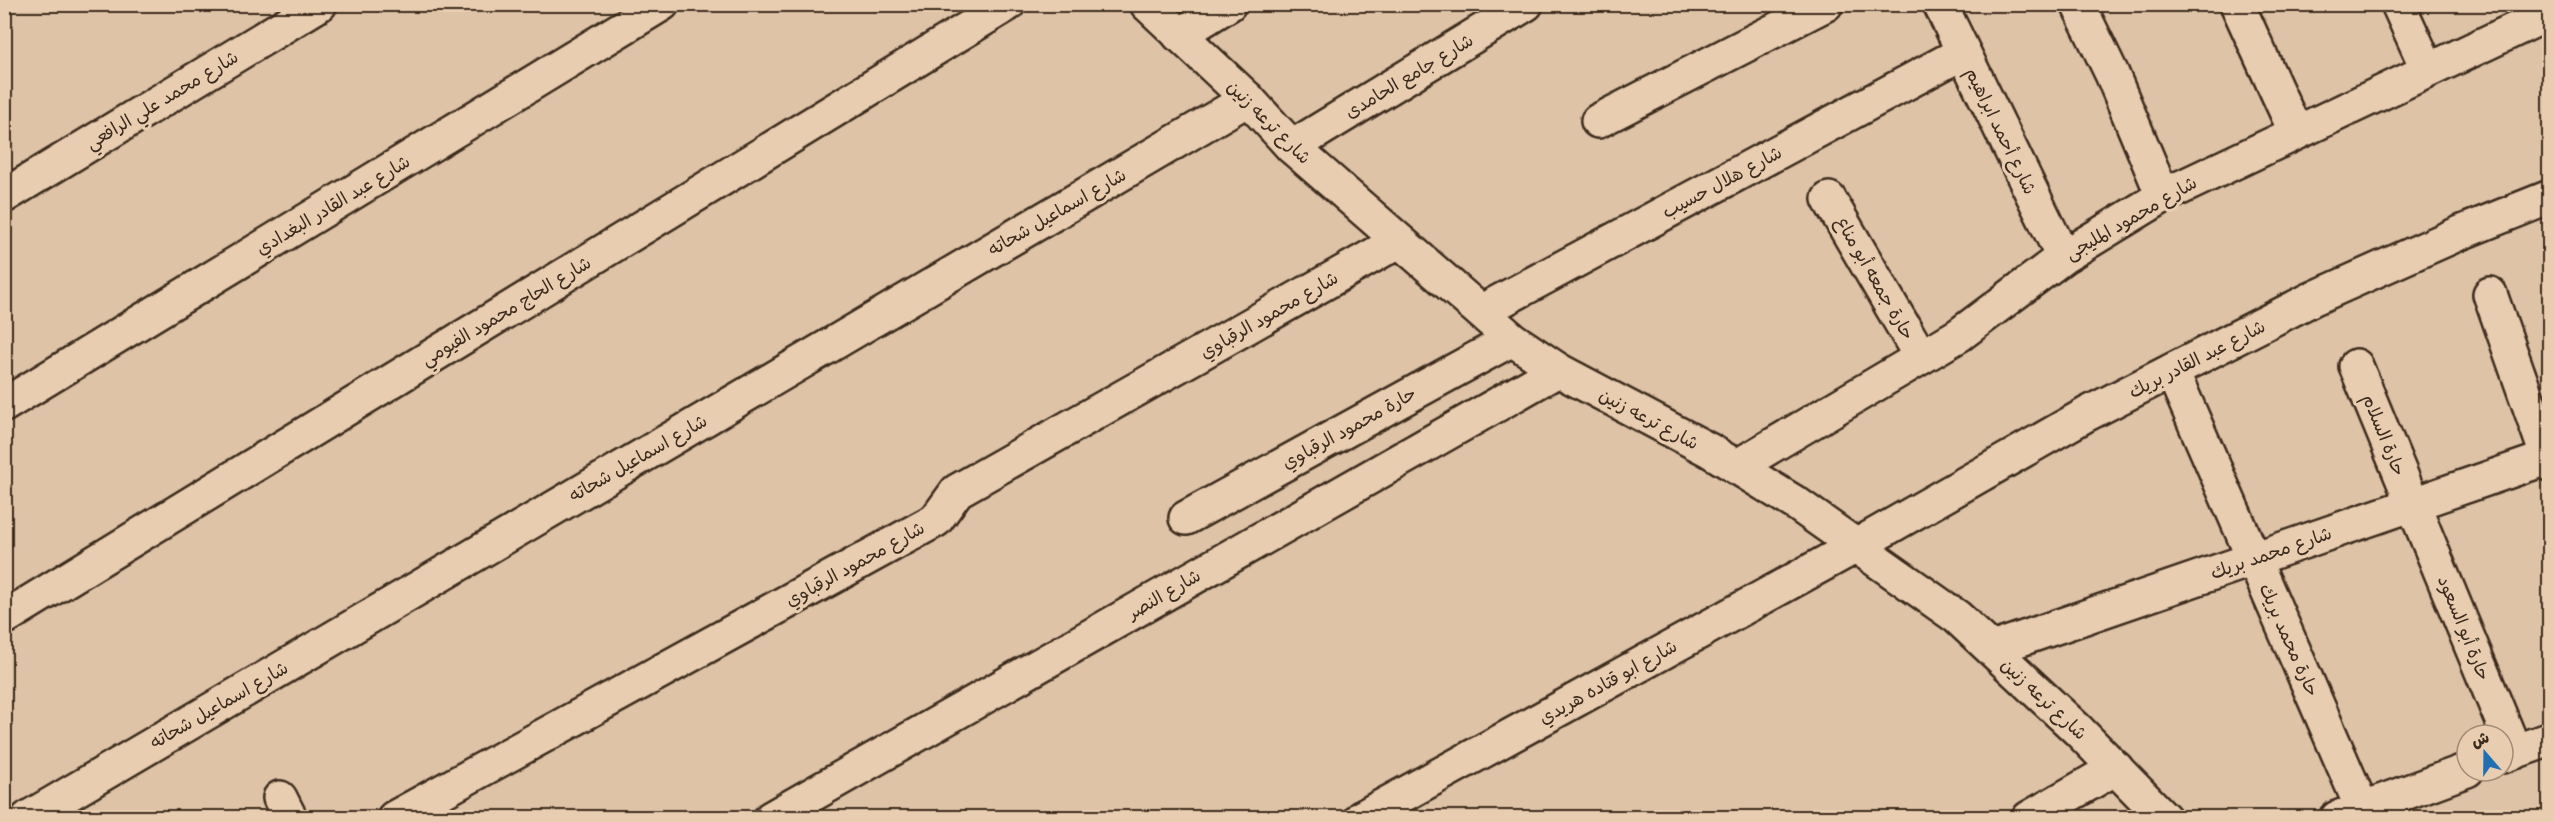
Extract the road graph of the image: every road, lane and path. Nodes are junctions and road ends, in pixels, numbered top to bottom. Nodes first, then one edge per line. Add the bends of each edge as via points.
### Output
1 (320, 4) edge
2 (662, 4) edge
3 (1008, 4) edge
4 (1147, 4) edge
5 (1229, 4) edge
6 (1526, 4) edge
7 (1826, 4) edge
8 (1940, 4) edge
9 (2078, 4) edge
10 (2237, 4) edge
11 (2398, 4) edge
12 (2550, 13) edge
13 (1179, 35) junction
14 (1962, 53) junction
15 (2428, 70) junction
16 (1248, 99) junction
17 (1598, 121) dead end
18 (2296, 132) junction
19 (1292, 147) junction
20 (4, 196) edge
21 (2163, 196) junction
22 (2550, 197) edge
23 (1828, 199) dead end
24 (1397, 242) junction
25 (2063, 257) junction
26 (2490, 294) dead end
27 (1482, 311) junction
28 (1512, 339) junction
29 (1921, 357) junction
30 (2356, 366) dead end
31 (1558, 370) junction
32 (2173, 373) junction
33 (4, 405) edge
34 (2549, 459) edge
35 (1737, 467) junction
36 (2413, 504) junction
37 (1186, 518) dead end
38 (1856, 546) junction
39 (2254, 559) junction
40 (4, 618) edge
41 (1992, 649) junction
42 (2497, 723) edge
43 (2550, 739) edge
44 (2515, 752) edge
45 (2116, 768) junction
46 (2455, 774) edge
47 (2350, 813) edge
48 (28, 818) edge
49 (394, 818) edge
50 (771, 818) edge
51 (1361, 818) edge
52 (2029, 818) edge
53 (2164, 818) edge

1 - 20 street, شارع محمد علي الرافعي
2 - 33 street, شارع عبد القادر البغدادي
3 - 40 street, شارع الحاج محمود الفيومي
4 - 13 street, شارع ترعه زنين
5 - 13 street
6 - 19 street, شارع جامع الحامدى
7 - 17 street
8 - 14 street, شارع أحمد ابراهيم
9 - 21 street
10 - 18 street
11 - 15 street
12 - 15 street, شارع محمود المليجى
13 - 16 street, شارع ترعه زنين
14 - 25 street, شارع أحمد ابراهيم
14 - 27 street, شارع هلال حسيب
15 - 18 street, شارع محمود المليجى
16 - 19 street, شارع ترعه زنين
16 - 48 street, شارع اسماعيل شحاته
18 - 21 street, شارع محمود المليجى
19 - 24 street, شارع ترعه زنين
21 - 25 street, شارع محمود المليجى
22 - 32 street, شارع عبد القادر بريك via 2312,299
23 - 29 street, حارة جمعه أبو مناع
24 - 27 street, شارع ترعه زنين
24 - 49 street, شارع محمود الرقباوي via 957,491 936,520
25 - 29 street, شارع محمود المليجى via 1985,316
26 - 34 street
27 - 28 street, شارع ترعه زنين
28 - 31 street, شارع ترعه زنين
28 - 37 street, حارة محمود الرقباوي
29 - 35 street, شارع محمود المليجى
30 - 36 street, حارة السلام
31 - 35 street, شارع ترعه زنين
31 - 50 street, شارع النصر
32 - 38 street, شارع عبد القادر بريك via 2028,447
32 - 39 street, حارة محمد بريك
34 - 36 street, شارع محمد بريك
35 - 38 street, شارع ترعه زنين
36 - 39 street, شارع محمد بريك
36 - 42 street, حارة أبو السعود
38 - 41 street, شارع ترعه زنين via 1957,617
38 - 51 street, شارع ابو قتاده هريدي
39 - 41 street, شارع محمد بريك
39 - 47 street, حارة محمد بريك
41 - 45 street, شارع ترعه زنين
43 - 44 street
45 - 52 street
45 - 53 street, شارع ترعه زنين
46 - 47 street

